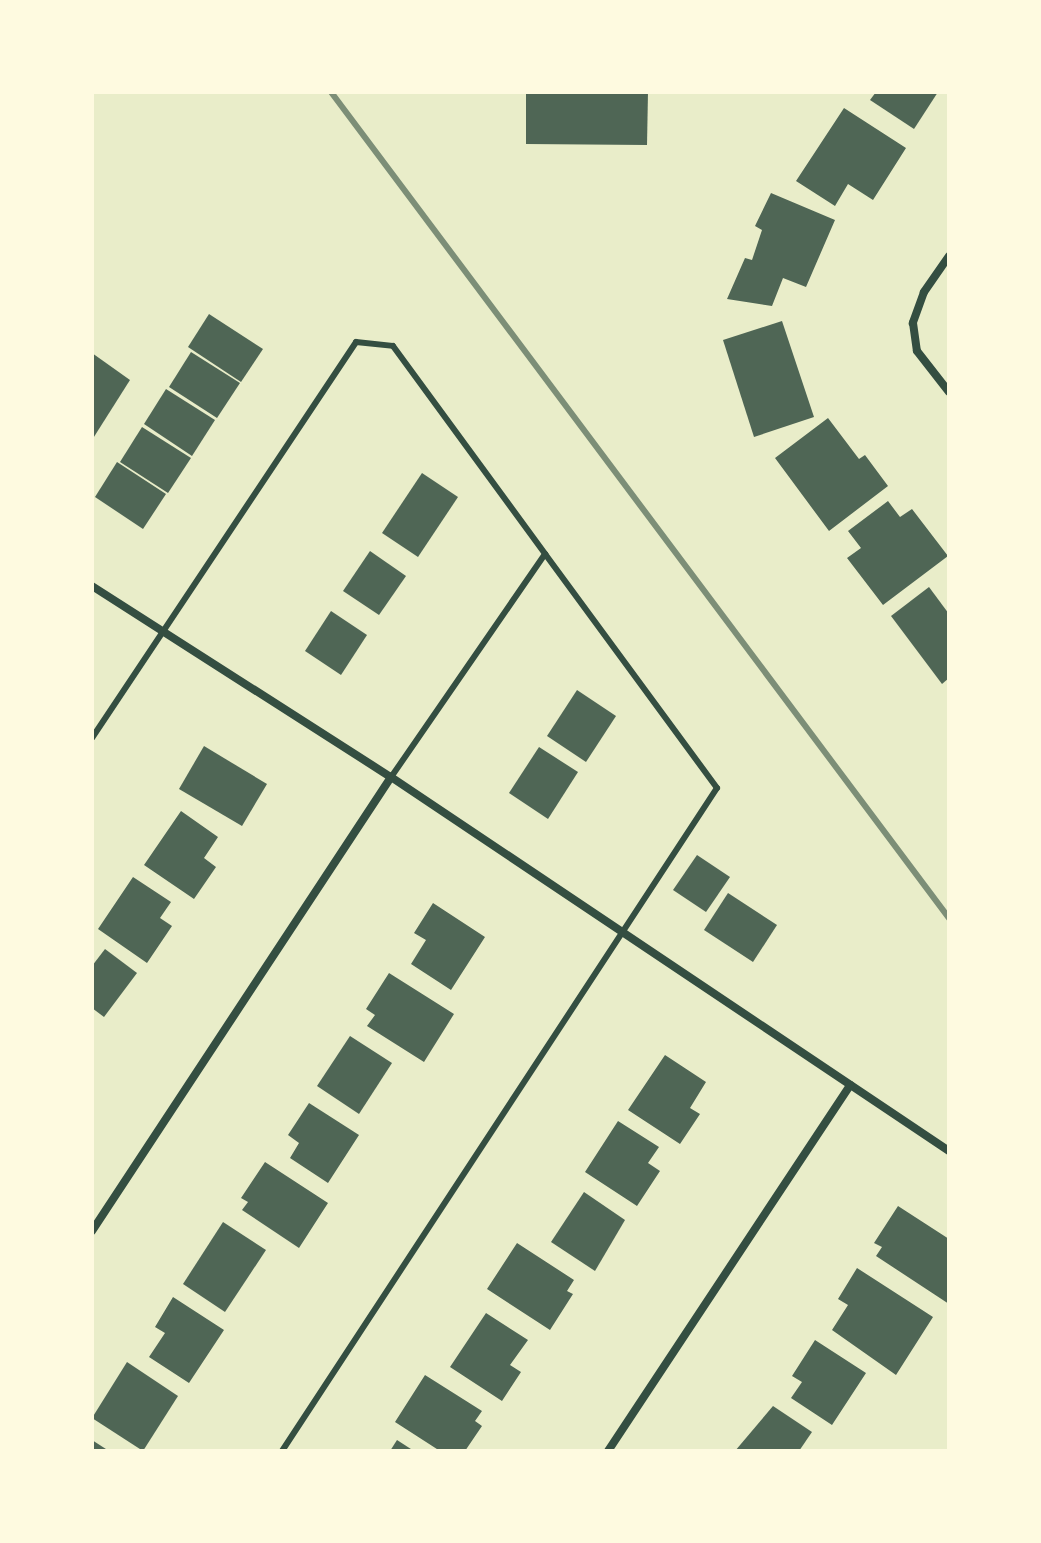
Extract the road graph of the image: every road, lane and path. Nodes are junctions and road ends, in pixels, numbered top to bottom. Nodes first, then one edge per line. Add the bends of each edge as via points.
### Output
1 (949, 256) edge
2 (949, 392) edge
3 (545, 554) junction
4 (92, 586) edge
5 (162, 631) junction
6 (92, 738) edge
7 (391, 777) junction
8 (624, 933) junction
9 (850, 1085) junction
10 (949, 1151) edge
11 (92, 1231) edge
12 (282, 1451) edge
13 (608, 1451) edge

1 - 2 street via 924,292 913,323 917,351
3 - 5 lane via 393,346 356,342
3 - 7 lane
3 - 8 lane via 717,788
4 - 5 street
5 - 6 lane
5 - 7 street
7 - 8 street
7 - 11 street
8 - 9 street
8 - 12 lane
9 - 10 street
9 - 13 street

